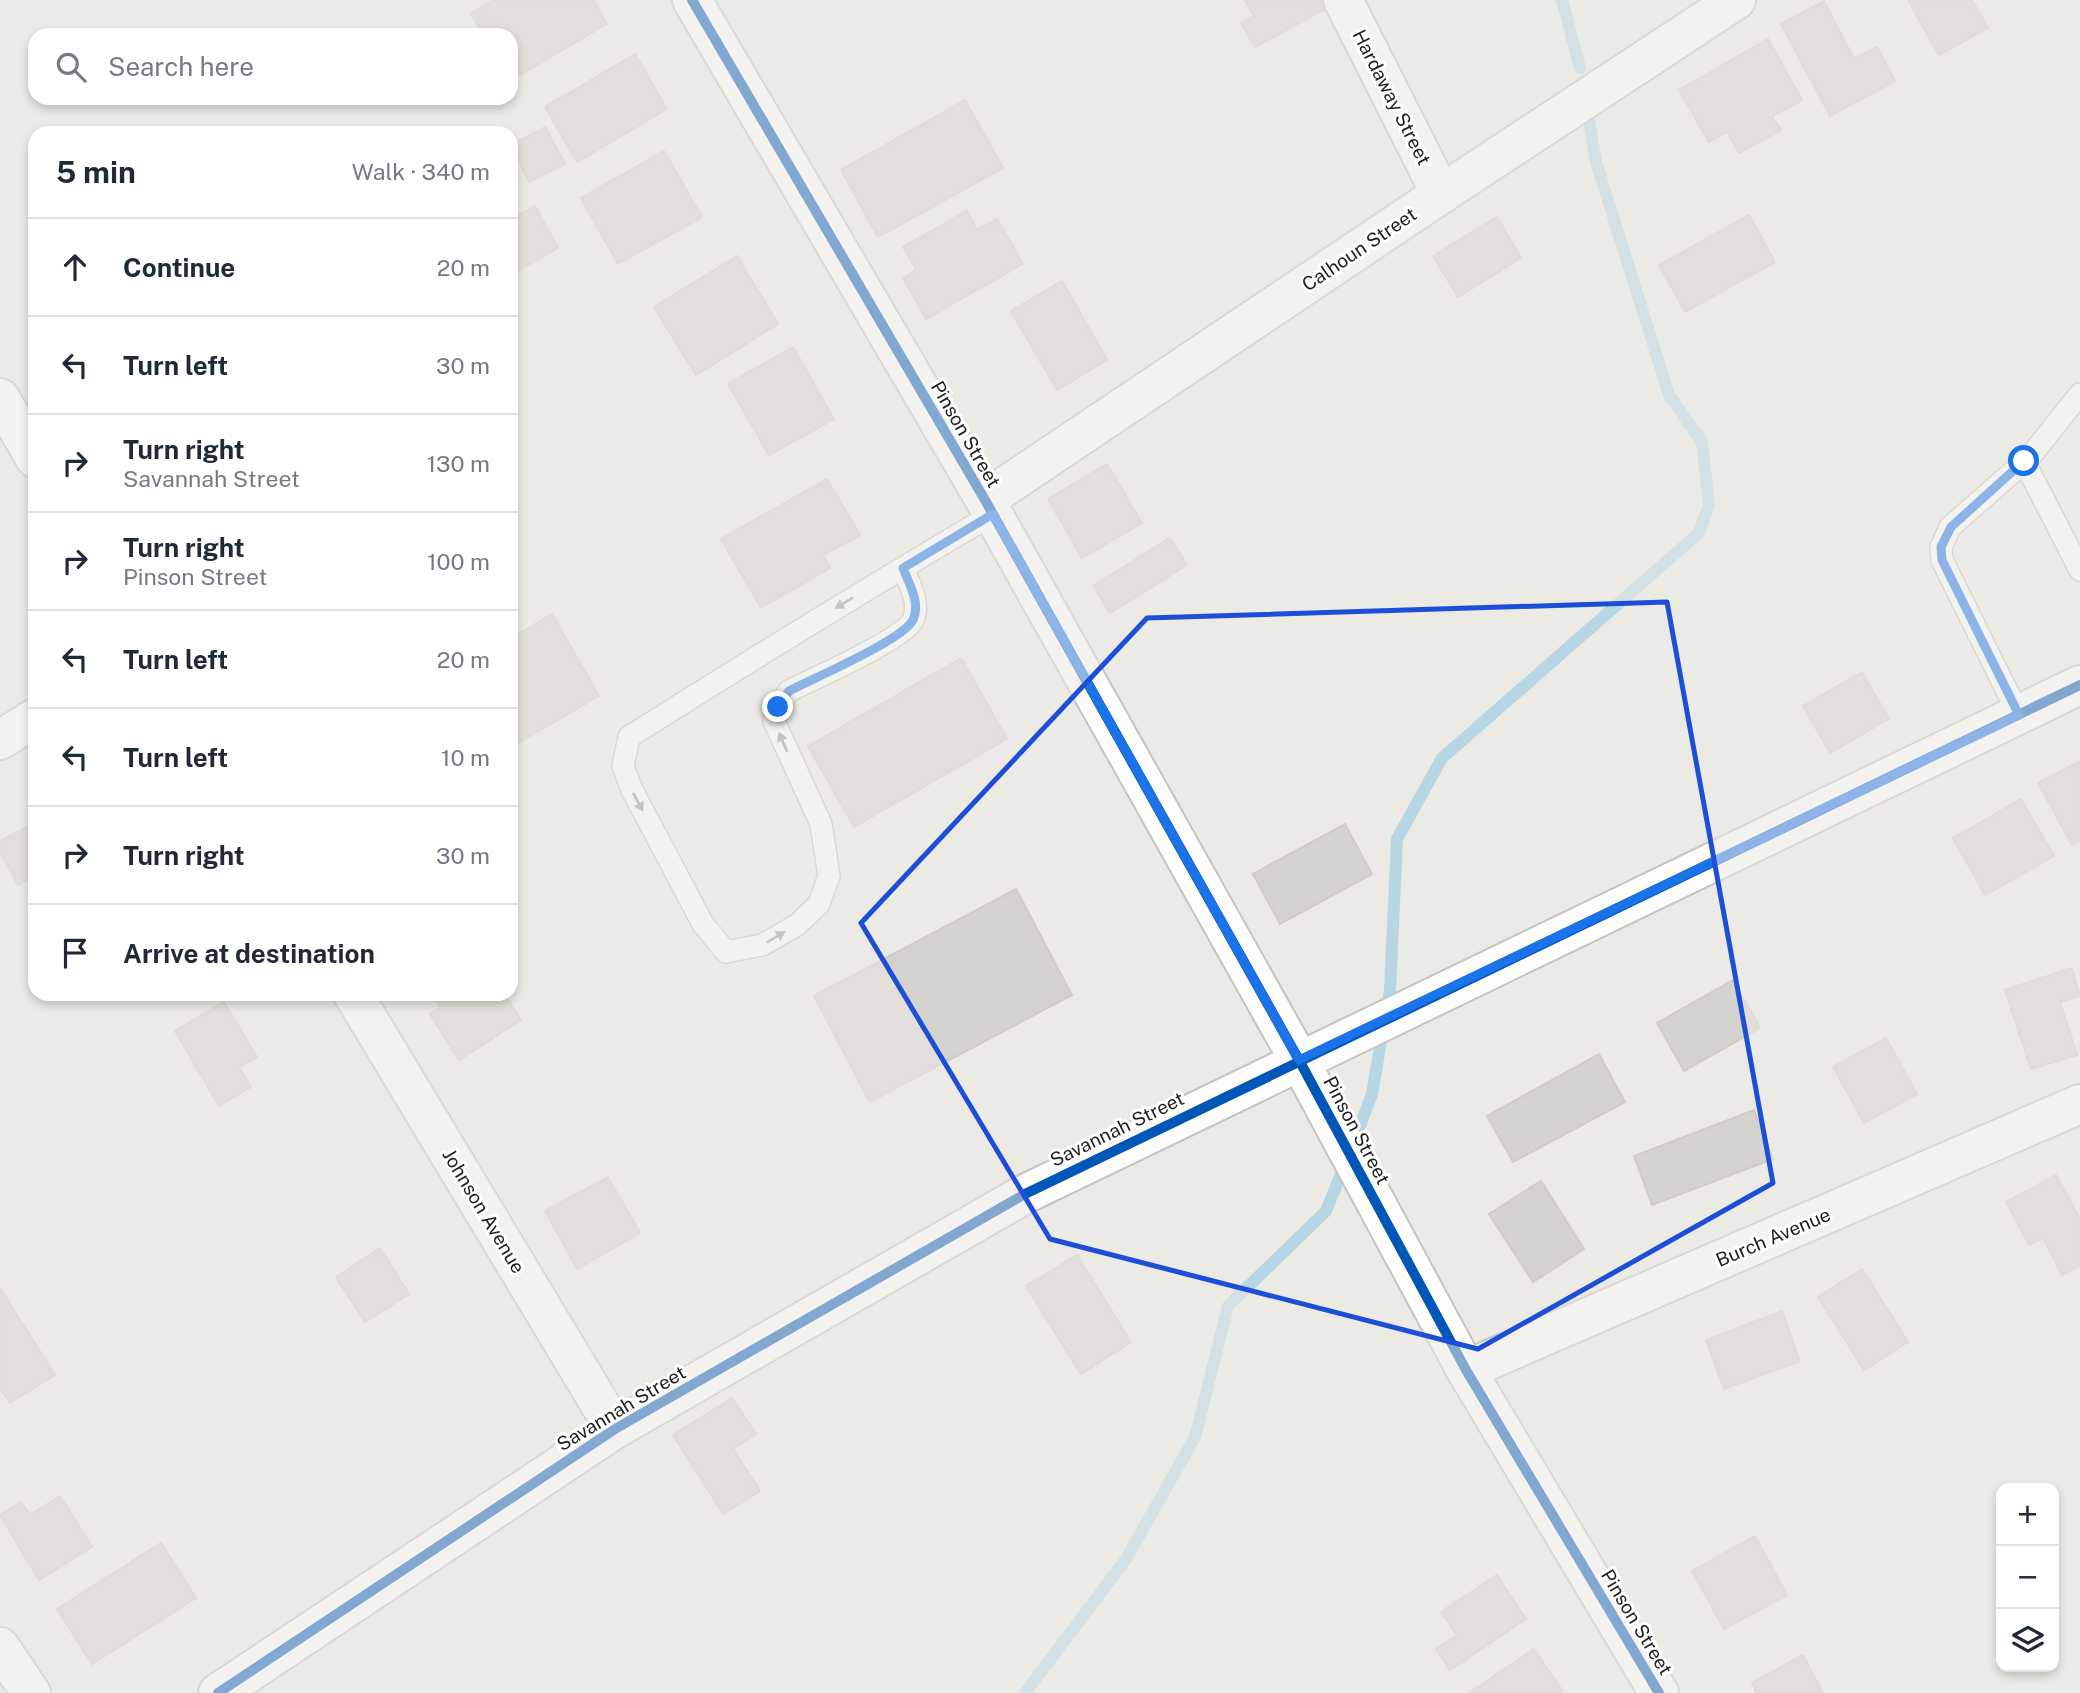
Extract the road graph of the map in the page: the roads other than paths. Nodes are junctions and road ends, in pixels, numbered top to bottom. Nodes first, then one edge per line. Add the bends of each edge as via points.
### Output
1 (692, 0) edge
2 (1343, 0) edge
3 (1736, 0) edge
4 (1441, 194) junction
5 (2080, 394) edge
6 (0, 398) edge
7 (28, 446) edge
8 (2024, 461) junction
9 (989, 508) junction
10 (903, 568) junction
11 (2080, 570) edge
12 (2080, 685) edge
13 (2019, 715) junction
14 (28, 723) edge
15 (0, 740) edge
16 (357, 1001) edge
17 (1299, 1060) junction
18 (2080, 1104) edge
19 (1466, 1370) junction
20 (615, 1429) junction
21 (0, 1647) edge
22 (31, 1693) edge
23 (218, 1693) edge
24 (1658, 1693) edge

1 - 9 street, Pinson Street
2 - 4 street, Hardaway Street
3 - 4 street, Calhoun Street
4 - 9 street, Calhoun Street
5 - 8 lane
6 - 7 street
8 - 11 lane
8 - 13 lane via 1951,527 1941,547 1942,560
9 - 10 lane
9 - 17 street, Pinson Street
10 -> 10 lane via 629,737 623,766 632,790 704,924 726,952 762,945 797,925 819,904 829,876 821,824 774,720 789,691 896,636 912,621 916,601
12 - 13 street, Savannah Street
13 - 17 street, Savannah Street
14 - 15 street
16 - 20 street, Johnson Avenue
17 - 19 street, Pinson Street
17 - 20 street, Savannah Street via 1025,1194
18 - 19 street, Burch Avenue
19 - 24 street, Pinson Street
20 - 23 street, Savannah Street
21 - 22 street

